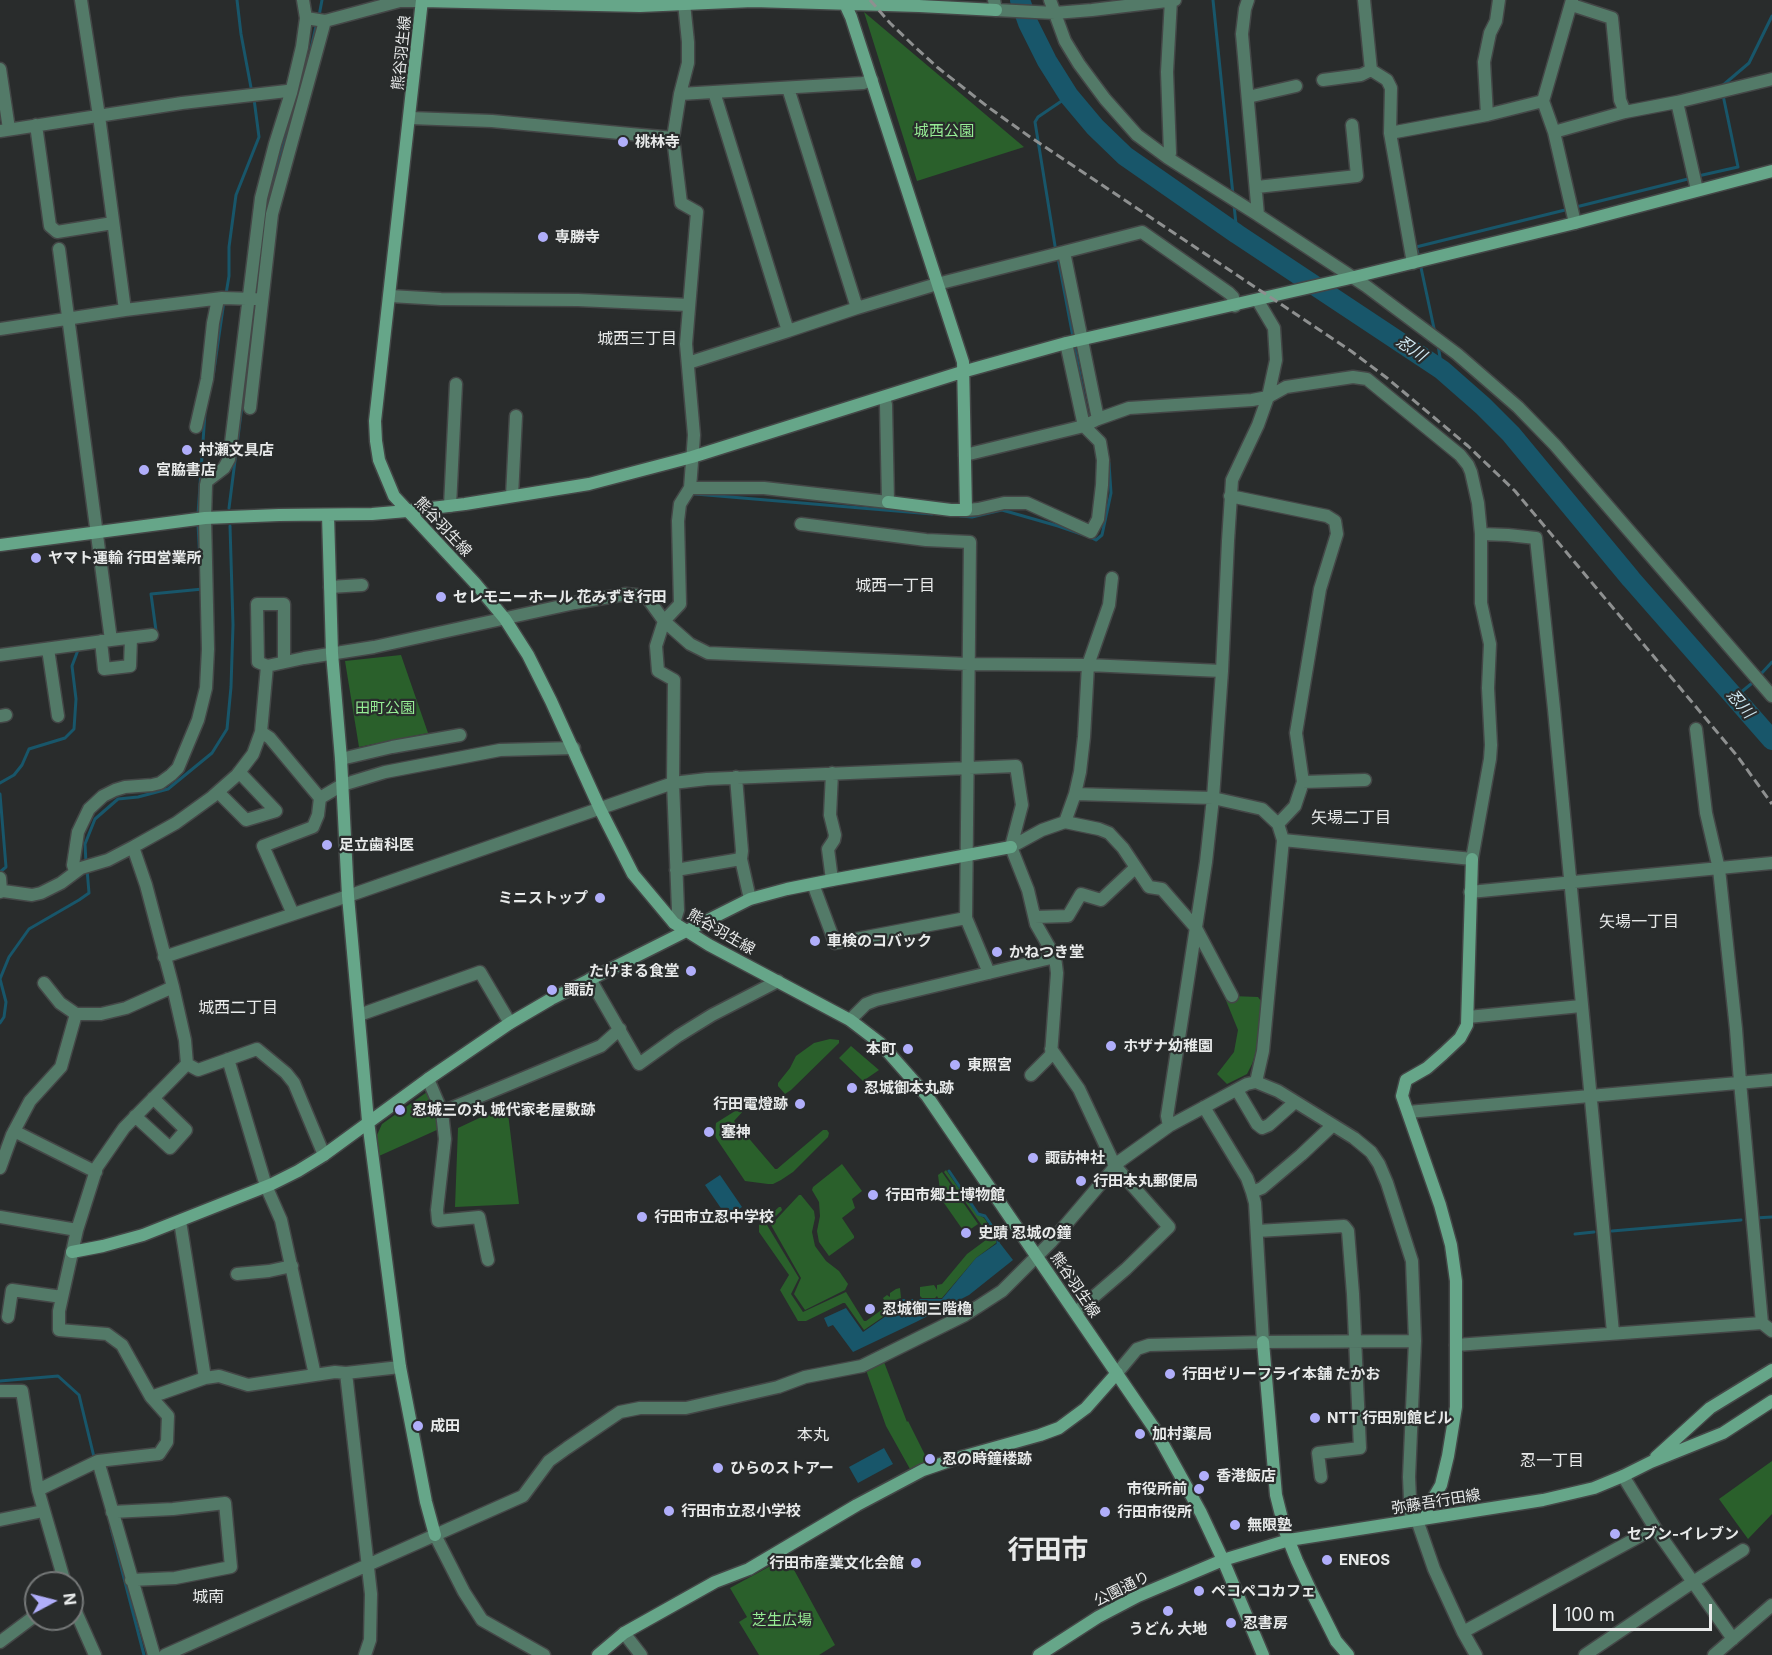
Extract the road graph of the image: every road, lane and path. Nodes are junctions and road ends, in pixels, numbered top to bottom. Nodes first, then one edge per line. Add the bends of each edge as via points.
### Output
1 (81, 0) edge
2 (303, 0) edge
3 (422, 0) edge
4 (753, 0) edge
5 (1173, 0) edge
6 (1248, 0) edge
7 (1364, 0) edge
8 (1499, 0) edge
9 (514, 1) edge
10 (843, 2) edge
11 (1572, 2) edge
12 (640, 3) edge
13 (684, 3) junction
14 (890, 3) edge
15 (919, 3) edge
16 (1127, 3) edge
17 (995, 5) edge
18 (1051, 8) edge
19 (317, 20) junction
20 (0, 69) edge
21 (1371, 70) junction
22 (1772, 79) edge
23 (872, 80) junction
24 (1323, 80) dead end
25 (1296, 86) dead end
26 (788, 88) junction
27 (714, 92) junction
28 (291, 93) junction
29 (680, 94) junction
30 (1248, 97) junction
31 (1544, 101) junction
32 (1677, 102) junction
33 (1625, 112) junction
34 (1487, 115) junction
35 (99, 116) junction
36 (410, 118) junction
37 (36, 125) junction
38 (1352, 125) dead end
39 (4, 130) edge
40 (1554, 132) junction
41 (1390, 133) junction
42 (673, 138) junction
43 (1168, 158) junction
44 (1772, 171) edge
45 (1257, 187) junction
46 (1697, 190) junction
47 (1258, 215) junction
48 (113, 223) junction
49 (1575, 223) junction
50 (59, 249) dead end
51 (1064, 252) junction
52 (1413, 263) junction
53 (1350, 278) junction
54 (937, 284) junction
55 (390, 296) junction
56 (222, 298) junction
57 (256, 299) junction
58 (1258, 301) junction
59 (685, 305) junction
60 (1235, 306) junction
61 (857, 308) junction
62 (125, 310) junction
63 (69, 319) junction
64 (0, 329) edge
65 (788, 330) junction
66 (1082, 340) junction
67 (1066, 344) junction
68 (688, 363) junction
69 (962, 372) junction
70 (456, 384) dead end
71 (884, 397) junction
72 (1268, 397) junction
73 (250, 408) dead end
74 (516, 416) dead end
75 (1098, 419) junction
76 (1084, 426) junction
77 (196, 427) dead end
78 (965, 455) junction
79 (692, 457) junction
80 (690, 488) junction
81 (512, 496) junction
82 (1230, 496) junction
83 (888, 502) junction
84 (450, 506) junction
85 (966, 510) junction
86 (407, 512) junction
87 (328, 515) junction
88 (200, 518) junction
89 (801, 524) dead end
90 (97, 531) junction
91 (1481, 534) junction
92 (0, 545) edge
93 (1112, 578) dead end
94 (362, 585) dead end
95 (330, 587) junction
96 (505, 619) junction
97 (664, 621) junction
98 (152, 635) dead end
99 (131, 638) junction
100 (106, 641) junction
101 (48, 649) junction
102 (333, 653) junction
103 (0, 655) edge
104 (284, 662) junction
105 (968, 664) junction
106 (1088, 665) junction
107 (267, 666) junction
108 (1222, 671) junction
109 (1772, 696) edge
110 (58, 716) dead end
111 (1696, 729) dead end
112 (261, 732) junction
113 (460, 735) dead end
114 (574, 748) junction
115 (341, 759) junction
116 (968, 768) junction
117 (239, 772) junction
118 (832, 773) junction
119 (736, 777) junction
120 (1365, 780) dead end
121 (673, 783) junction
122 (1303, 783) junction
123 (342, 785) junction
124 (218, 792) junction
125 (1074, 794) junction
126 (320, 798) junction
127 (1213, 798) junction
128 (600, 809) junction
129 (1065, 822) junction
130 (1278, 824) junction
131 (1283, 840) junction
132 (133, 847) junction
133 (1011, 847) junction
134 (967, 855) junction
135 (741, 859) junction
136 (1472, 859) junction
137 (1772, 863) edge
138 (1135, 867) junction
139 (1719, 869) junction
140 (676, 870) junction
141 (75, 871) junction
142 (0, 878) edge
143 (832, 879) junction
144 (1570, 881) junction
145 (813, 884) junction
146 (1, 891) edge
147 (1470, 892) junction
148 (348, 896) junction
149 (750, 899) junction
150 (293, 914) junction
151 (1035, 917) junction
152 (966, 918) junction
153 (674, 923) junction
154 (1196, 928) junction
155 (686, 932) junction
156 (164, 957) junction
157 (1055, 957) junction
158 (989, 973) junction
159 (590, 979) junction
160 (778, 981) junction
161 (44, 983) dead end
162 (173, 987) junction
163 (1232, 996) dead end
164 (1581, 1006) junction
165 (76, 1014) junction
166 (359, 1015) junction
167 (1468, 1017) junction
168 (850, 1020) junction
169 (510, 1023) junction
170 (620, 1029) junction
171 (1051, 1050) junction
172 (228, 1059) junction
173 (187, 1064) junction
174 (1031, 1075) dead end
175 (428, 1079) junction
176 (1772, 1080) edge
177 (1256, 1082) junction
178 (1740, 1082) junction
179 (1237, 1090) junction
180 (1590, 1095) junction
181 (153, 1098) junction
182 (1295, 1102) junction
183 (1204, 1107) junction
184 (442, 1112) junction
185 (1408, 1112) junction
186 (135, 1116) junction
187 (368, 1121) junction
188 (1332, 1125) junction
189 (1169, 1126) junction
190 (14, 1131) junction
191 (324, 1155) junction
192 (1115, 1166) junction
193 (0, 1168) edge
194 (96, 1172) junction
195 (266, 1186) junction
196 (1252, 1192) junction
197 (0, 1217) edge
198 (180, 1221) junction
199 (77, 1230) junction
200 (1257, 1232) junction
201 (72, 1252) junction
202 (1037, 1256) junction
203 (489, 1260) dead end
204 (292, 1266) junction
205 (237, 1274) dead end
206 (62, 1297) junction
207 (1076, 1312) junction
208 (8, 1317) dead end
209 (1762, 1323) junction
210 (1772, 1331) edge
211 (1613, 1332) junction
212 (1356, 1341) junction
213 (1415, 1341) junction
214 (1263, 1342) junction
215 (1456, 1345) junction
216 (400, 1367) junction
217 (1772, 1370) edge
218 (346, 1373) junction
219 (1117, 1373) junction
220 (315, 1375) junction
221 (205, 1378) junction
222 (0, 1391) edge
223 (150, 1397) junction
224 (1772, 1401) edge
225 (98, 1461) junction
226 (1651, 1462) junction
227 (1623, 1476) junction
228 (1321, 1477) dead end
229 (38, 1490) junction
230 (43, 1511) junction
231 (112, 1512) junction
232 (0, 1520) edge
233 (1418, 1520) junction
234 (1655, 1528) junction
235 (435, 1535) junction
236 (1289, 1540) junction
237 (1743, 1550) dead end
238 (1223, 1560) junction
239 (366, 1567) junction
240 (61, 1571) edge
241 (131, 1580) junction
242 (1693, 1582) junction
243 (1772, 1605) edge
244 (24, 1624) edge
245 (84, 1630) edge
246 (1463, 1632) junction
247 (624, 1633) junction
248 (1733, 1639) junction
249 (0, 1642) edge
250 (95, 1655) edge
251 (154, 1655) edge
252 (165, 1655) edge
253 (365, 1655) edge
254 (544, 1655) edge
255 (598, 1655) edge
256 (641, 1655) edge
257 (1039, 1655) edge
258 (1263, 1655) edge
259 (1348, 1655) edge
260 (1475, 1655) edge
261 (1585, 1655) edge
262 (1714, 1655) edge

1 - 35 street
2 - 19 street
3 - 9 street
3 - 19 street via 400,1
3 - 36 street, 熊谷羽生線
4 - 10 street
4 - 13 street
5 - 16 street
5 - 43 street via 1167,72
6 - 30 street via 1242,34
7 - 21 street
8 - 34 street via 1484,62
9 - 12 street
10 - 14 street
10 - 23 street
11 - 31 street
11 - 33 street via 1612,18 1620,100
12 - 13 street
13 - 29 street via 688,63
14 - 15 street
15 - 17 street
16 - 18 street via 1092,10
17 - 18 street
18 - 43 street via 1079,64 1105,99 1137,135
19 - 28 street via 302,47
19 - 57 street
20 - 39 street
21 - 24 street
21 - 41 street via 1387,80 1391,88
22 - 32 street
23 - 26 street
23 - 54 street
25 - 30 street
26 - 27 street
26 - 61 street
27 - 29 street
27 - 65 street
28 - 35 street
28 - 57 street via 261,198
29 - 42 street
30 - 45 street
31 - 34 street
31 - 40 street
32 - 33 street
32 - 46 street
33 - 40 street
34 - 41 street
35 - 37 street
35 - 48 street
36 - 42 street via 492,121
36 - 55 street, 熊谷羽生線
37 - 39 street
37 - 48 street via 50,226 57,232
38 - 45 street via 1358,176
40 - 49 street
41 - 52 street
42 - 59 street via 681,203 697,212
43 - 47 street
44 - 46 street
45 - 47 street
46 - 49 street
47 - 53 street
48 - 62 street
49 - 52 street
50 - 63 street
51 - 54 street
51 - 60 street via 1142,232 1229,293
51 - 66 street
52 - 53 street
53 - 58 street
53 - 109 street via 1457,354 1518,407
54 - 61 street
54 - 69 street via 963,362
55 - 59 street
55 - 86 street, 熊谷羽生線 via 376,441 387,480
56 - 57 street
56 - 62 street
56 - 77 street via 213,323 207,379
57 - 73 street
57 - 88 street via 229,459 207,481
58 - 60 street
58 - 72 street via 1274,328 1276,360
59 - 68 street
60 - 66 street
61 - 65 street
62 - 63 street
63 - 64 street
63 - 90 street
65 - 68 street
66 - 67 street
66 - 75 street
67 - 69 street
67 - 76 street
68 - 79 street
69 - 71 street
69 - 78 street
70 - 84 street
71 - 79 street
71 - 83 street
72 - 75 street via 1130,408
72 - 82 street via 1232,480
72 - 91 street via 1286,387 1353,377 1367,379 1468,465
74 - 81 street
75 - 76 street
76 - 78 street
76 - 85 street via 1100,442 1103,460 1098,519 1091,532 1027,503
78 - 85 street
79 - 80 street
79 - 81 street via 589,484
80 - 83 street via 764,488
80 - 97 street via 680,504 678,521 680,604
81 - 84 street
82 - 108 street
82 - 122 street via 1327,516 1335,521 1337,534 1320,589 1296,733
83 - 85 street
84 - 86 street
86 - 87 street
86 - 96 street, 熊谷羽生線
87 - 88 street
87 - 95 street
88 - 90 street
88 - 141 street via 208,649 206,688 198,720 178,768 171,775 160,783 115,790 89,809 78,832
89 - 105 street via 970,542
90 - 92 street
90 - 100 street
91 - 136 street via 1481,603 1490,644 1491,745
91 - 144 street via 1536,538
93 - 106 street via 1109,604
94 - 95 street
95 - 102 street
96 - 97 street via 626,594 646,596
96 - 102 street
96 - 114 street, 熊谷羽生線 via 528,655
97 - 105 street via 690,644 708,653
97 - 121 street via 656,646 658,671 674,680
98 - 99 street
99 - 100 street
99 - 100 street via 130,666 104,669
100 - 101 street
101 - 103 street
101 - 110 street
102 - 104 street
102 - 115 street
104 - 107 street
104 - 107 street via 284,604 257,604 258,662
105 - 106 street
105 - 116 street
106 - 108 street
106 - 125 street via 1084,737
107 - 112 street
108 - 127 street
111 - 139 street via 1706,813
112 - 117 street via 253,754
112 - 126 street
113 - 115 street
114 - 123 street via 500,750 385,772
114 - 128 street, 熊谷羽生線
115 - 123 street
116 - 118 street
116 - 133 street via 1016,766 1022,805
116 - 134 street
117 - 124 street
117 - 124 street via 276,811 246,820
118 - 119 street
118 - 143 street via 830,815 835,834 828,849
119 - 121 street
119 - 135 street
120 - 122 street
121 - 128 street
121 - 140 street
122 - 130 street via 1294,806
123 - 126 street
123 - 148 street
124 - 132 street via 176,823
125 - 127 street
125 - 129 street
126 - 150 street via 313,827 263,846
127 - 130 street via 1262,809
127 - 154 street
128 - 148 street
128 - 153 street, 熊谷羽生線 via 633,874
129 - 133 street
129 - 138 street via 1109,833
130 - 131 street
131 - 136 street
131 - 177 street via 1263,1051
132 - 141 street
132 - 156 street
133 - 134 street
133 - 151 street
134 - 143 street
134 - 152 street
135 - 140 street
135 - 149 street
136 - 147 street
137 - 139 street
138 - 151 street via 1101,900 1081,894 1068,916
138 - 154 street via 1149,887 1162,889
139 - 144 street
139 - 178 street
140 - 153 street via 678,910
141 - 146 street via 42,894
142 - 146 street
143 - 145 street
144 - 147 street
144 - 164 street
145 - 149 street
145 - 152 street via 835,943
147 - 167 street
148 - 150 street
148 - 166 street
149 - 155 street
150 - 156 street
151 - 157 street
152 - 158 street
153 - 155 street, 熊谷羽生線
154 - 163 street
154 - 189 street via 1167,1116
155 - 159 street
155 - 160 street, 熊谷羽生線
156 - 162 street
157 - 158 street
157 - 171 street
158 - 168 street via 876,1000
159 - 169 street
159 - 170 street
160 - 168 street, 熊谷羽生線
160 - 170 street via 712,1015 639,1064
161 - 165 street via 60,1003
162 - 165 street via 126,1008
162 - 173 street
164 - 167 street
164 - 180 street
165 - 190 street via 61,1067 30,1101
166 - 169 street via 480,972
166 - 187 street
167 - 185 street via 1460,1038 1427,1068 1406,1080 1402,1096
168 - 202 street, 熊谷羽生線 via 880,1043 927,1096
169 - 175 street
170 - 184 street via 601,1046
171 - 174 street via 1051,1055
171 - 192 street via 1079,1089
172 - 173 street via 198,1070
172 - 191 street via 257,1049 286,1073 294,1083
172 - 195 street
173 - 181 street
175 - 184 street
175 - 187 street
176 - 178 street
177 - 179 street
177 - 182 street
178 - 180 street
178 - 209 street
179 - 182 street via 1262,1128
179 - 183 street
180 - 185 street
180 - 211 street
181 - 186 street
181 - 186 street via 186,1130 170,1148
182 - 188 street
183 - 189 street
183 - 196 street
184 - 203 street via 445,1139 438,1221 479,1217
185 - 215 street via 1451,1245 1456,1281
186 - 194 street
187 - 191 street
187 - 216 street
188 - 196 street via 1278,1175
188 - 213 street via 1371,1152 1387,1183 1412,1261
189 - 192 street
190 - 193 street
190 - 194 street
191 - 195 street
192 - 202 street
192 - 207 street via 1169,1227
194 - 199 street
195 - 198 street
195 - 204 street via 281,1220
196 - 200 street
197 - 199 street
198 - 201 street via 143,1235
198 - 221 street
199 - 201 street
200 - 212 street via 1344,1226 1348,1231
200 - 214 street
201 - 206 street
202 - 207 street, 熊谷羽生線
202 - 235 street via 1002,1291 965,1315 862,1366 686,1408 620,1412 549,1461 523,1496
204 - 205 street
204 - 220 street
206 - 208 street via 12,1290
206 - 223 street via 59,1330 108,1334 122,1345
207 - 219 street, 熊谷羽生線
209 - 210 street
209 - 211 street
211 - 215 street
212 - 213 street
212 - 214 street
212 - 228 street via 1360,1448 1318,1453
213 - 233 street via 1409,1478
214 - 219 street via 1142,1346
214 - 236 street via 1276,1495
215 - 233 street via 1456,1407 1448,1456 1441,1485
216 - 218 street
216 - 235 street
217 - 226 street, 弥藤吾行田線 via 1710,1408
218 - 220 street
218 - 239 street
219 - 238 street, 熊谷羽生線 via 1178,1468
219 - 247 street via 1086,1408 1059,1428 924,1470 749,1569 715,1582
220 - 221 street via 248,1385 219,1376
221 - 223 street
222 - 229 street via 22,1391
223 - 225 street via 168,1416 167,1442 159,1454
224 - 226 street, 弥藤吾行田線 via 1723,1433
225 - 229 street
225 - 231 street
226 - 227 street, 弥藤吾行田線
227 - 233 street, 弥藤吾行田線 via 1575,1493
227 - 234 street
229 - 230 street
230 - 232 street
230 - 240 street
231 - 241 street
231 - 241 street via 225,1503 231,1567 175,1578
233 - 236 street, 弥藤吾行田線
233 - 246 street via 1434,1569
234 - 242 street
234 - 246 street
235 - 239 street
235 - 254 street via 482,1620
236 - 238 street, 弥藤吾行田線
236 - 259 street via 1336,1641
237 - 242 street
238 - 257 street, 公園通り via 1138,1596
238 - 258 street, 熊谷羽生線
239 - 252 street
239 - 253 street via 371,1594 370,1640
241 - 251 street
242 - 248 street
242 - 261 street
243 - 248 street
244 - 249 street
245 - 250 street
246 - 260 street
247 - 255 street
247 - 256 street
248 - 262 street

